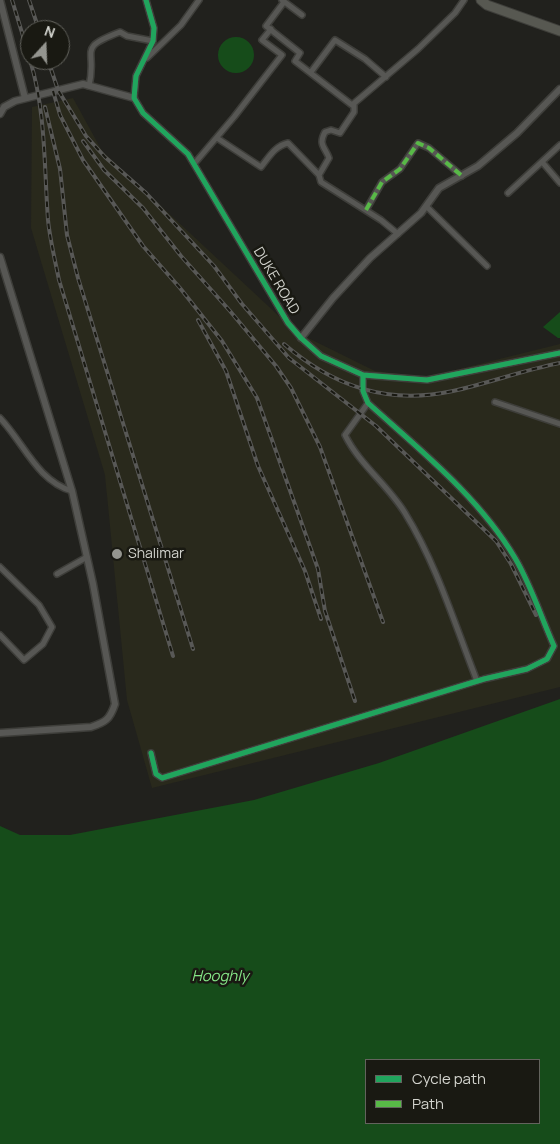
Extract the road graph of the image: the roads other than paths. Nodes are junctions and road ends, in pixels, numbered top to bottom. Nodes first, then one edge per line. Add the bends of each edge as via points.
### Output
1 (0, 0) edge
2 (146, 0) edge
3 (198, 0) edge
4 (464, 0) edge
5 (481, 0) edge
6 (283, 1) edge
7 (302, 15) dead end
8 (271, 29) junction
9 (560, 31) edge
10 (153, 41) junction
11 (144, 60) junction
12 (311, 72) junction
13 (386, 77) junction
14 (89, 86) junction
15 (560, 89) edge
16 (28, 98) junction
17 (134, 98) junction
18 (354, 104) junction
19 (0, 114) edge
20 (217, 138) junction
21 (560, 146) edge
22 (543, 163) junction
23 (194, 164) junction
24 (318, 175) junction
25 (462, 176) junction
26 (560, 183) edge
27 (508, 193) dead end
28 (426, 206) junction
29 (366, 210) junction
30 (398, 234) junction
31 (1, 262) edge
32 (487, 266) dead end
33 (301, 338) junction
34 (560, 353) edge
35 (363, 375) junction
36 (495, 402) dead end
37 (368, 403) junction
38 (0, 418) edge
39 (560, 424) edge
40 (72, 491) junction
41 (87, 557) junction
42 (0, 567) edge
43 (57, 574) dead end
44 (0, 635) edge
45 (477, 681) junction
46 (0, 733) edge
47 (151, 753) dead end

1 - 16 street
2 - 10 street via 154,28
3 - 11 street via 181,25
4 - 13 street via 449,20
5 - 9 main road
6 - 7 street
6 - 8 street via 266,26
8 - 12 street via 300,53 295,61
8 - 20 street via 262,40 282,55
10 - 11 street
10 - 14 street via 120,32 97,41 92,47
11 - 17 street via 136,76
12 - 13 street via 335,40 365,58
12 - 18 street
13 - 18 street
14 - 16 street via 66,87
14 - 17 street
15 - 25 street via 500,148
16 - 19 street via 4,107
17 - 23 street, DUKE ROAD via 143,113 188,154
18 - 24 street via 354,112 340,132 325,132 321,140 322,150 329,158
20 - 23 street
20 - 24 street via 262,167 274,151 288,143
21 - 22 street
22 - 26 street
22 - 27 street
23 - 33 street, DUKE ROAD via 288,323
24 - 29 street via 321,182
25 - 28 street via 439,188
25 - 29 street via 429,148 418,143 400,168 382,182
28 - 30 street
28 - 32 street
29 - 30 street
30 - 33 street via 370,258
31 - 40 street
33 - 35 street, DUKE ROAD via 321,356
34 - 35 street, DUKE ROAD via 427,380
35 - 37 street via 363,390
36 - 39 street
37 - 45 street via 345,434 350,445 389,488 414,528 430,559
37 - 45 street via 429,458 489,521 516,559 554,646 547,659 527,669
38 - 40 street via 43,474 58,487
40 - 41 street
41 - 43 street
41 - 46 street via 114,689 115,704 111,716 105,723 91,727
42 - 44 street via 39,605 52,627 44,644 24,660
45 - 47 street via 162,778 156,774

